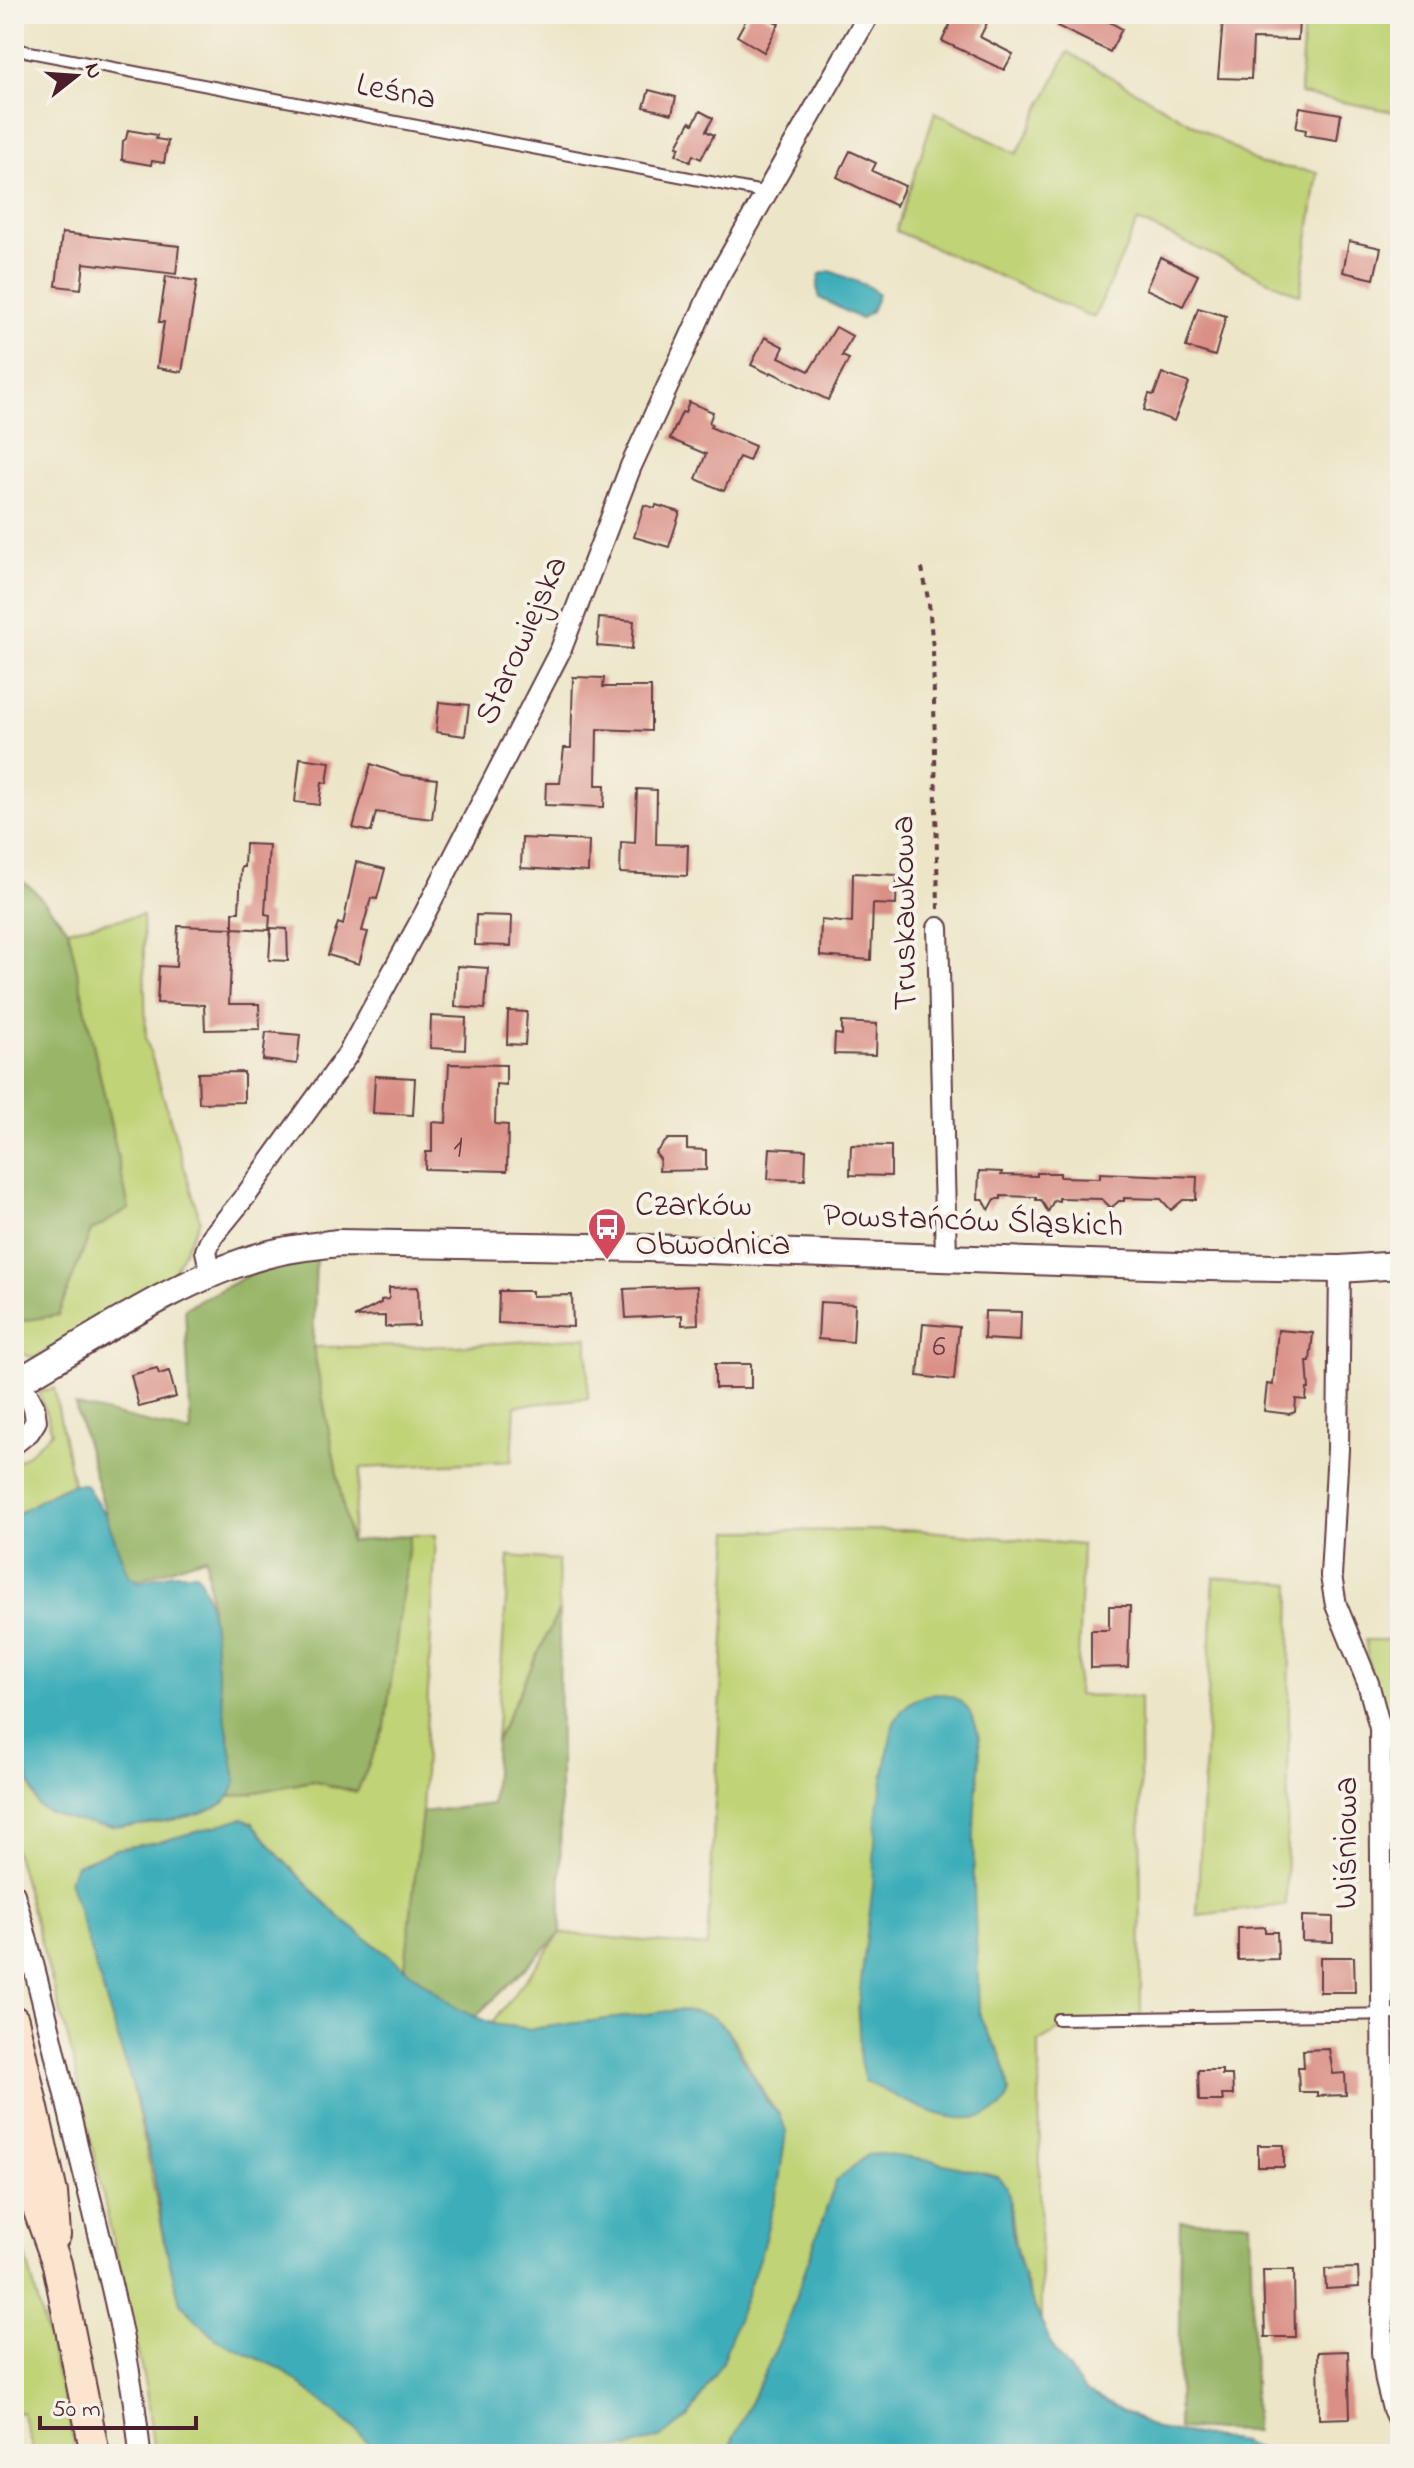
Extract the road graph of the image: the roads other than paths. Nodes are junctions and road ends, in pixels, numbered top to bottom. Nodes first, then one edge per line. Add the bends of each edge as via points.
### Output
1 (869, 14) edge
2 (14, 49) edge
3 (768, 193) junction
4 (938, 928) road end
5 (946, 1257) junction
6 (1400, 1265) edge
7 (1340, 1269) junction
8 (211, 1274) junction
9 (16, 1378) edge
10 (14, 1444) edge
11 (14, 1894) edge
12 (1391, 2014) edge
13 (1058, 2019) dead end
14 (14, 2020) edge
15 (14, 2126) edge
16 (57, 2264) junction
17 (1400, 2424) edge
18 (95, 2454) edge
19 (140, 2454) edge

1 - 3 street, Starowiejska
2 - 3 lane, Leśna
3 - 8 street, Starowiejska via 717,279 631,466 561,649 431,902 348,1054 212,1237 206,1251
4 - 5 street, Truskawkowa
5 - 7 street, Powstańców Śląskich
5 - 8 street, Powstańców Śląskich via 338,1243 265,1255
6 - 7 street, Powstańców Śląskich
7 - 12 street, Wiśniowa via 1331,1576 1336,1605 1380,1728
8 - 9 street, Powstańców Śląskich
9 - 10 street via 34,1407 36,1421
11 - 19 street via 118,2307
12 - 13 lane
12 - 17 street, Wiśniowa via 1382,2352
14 - 16 main road via 53,2193
15 - 16 main road
16 - 18 main road

